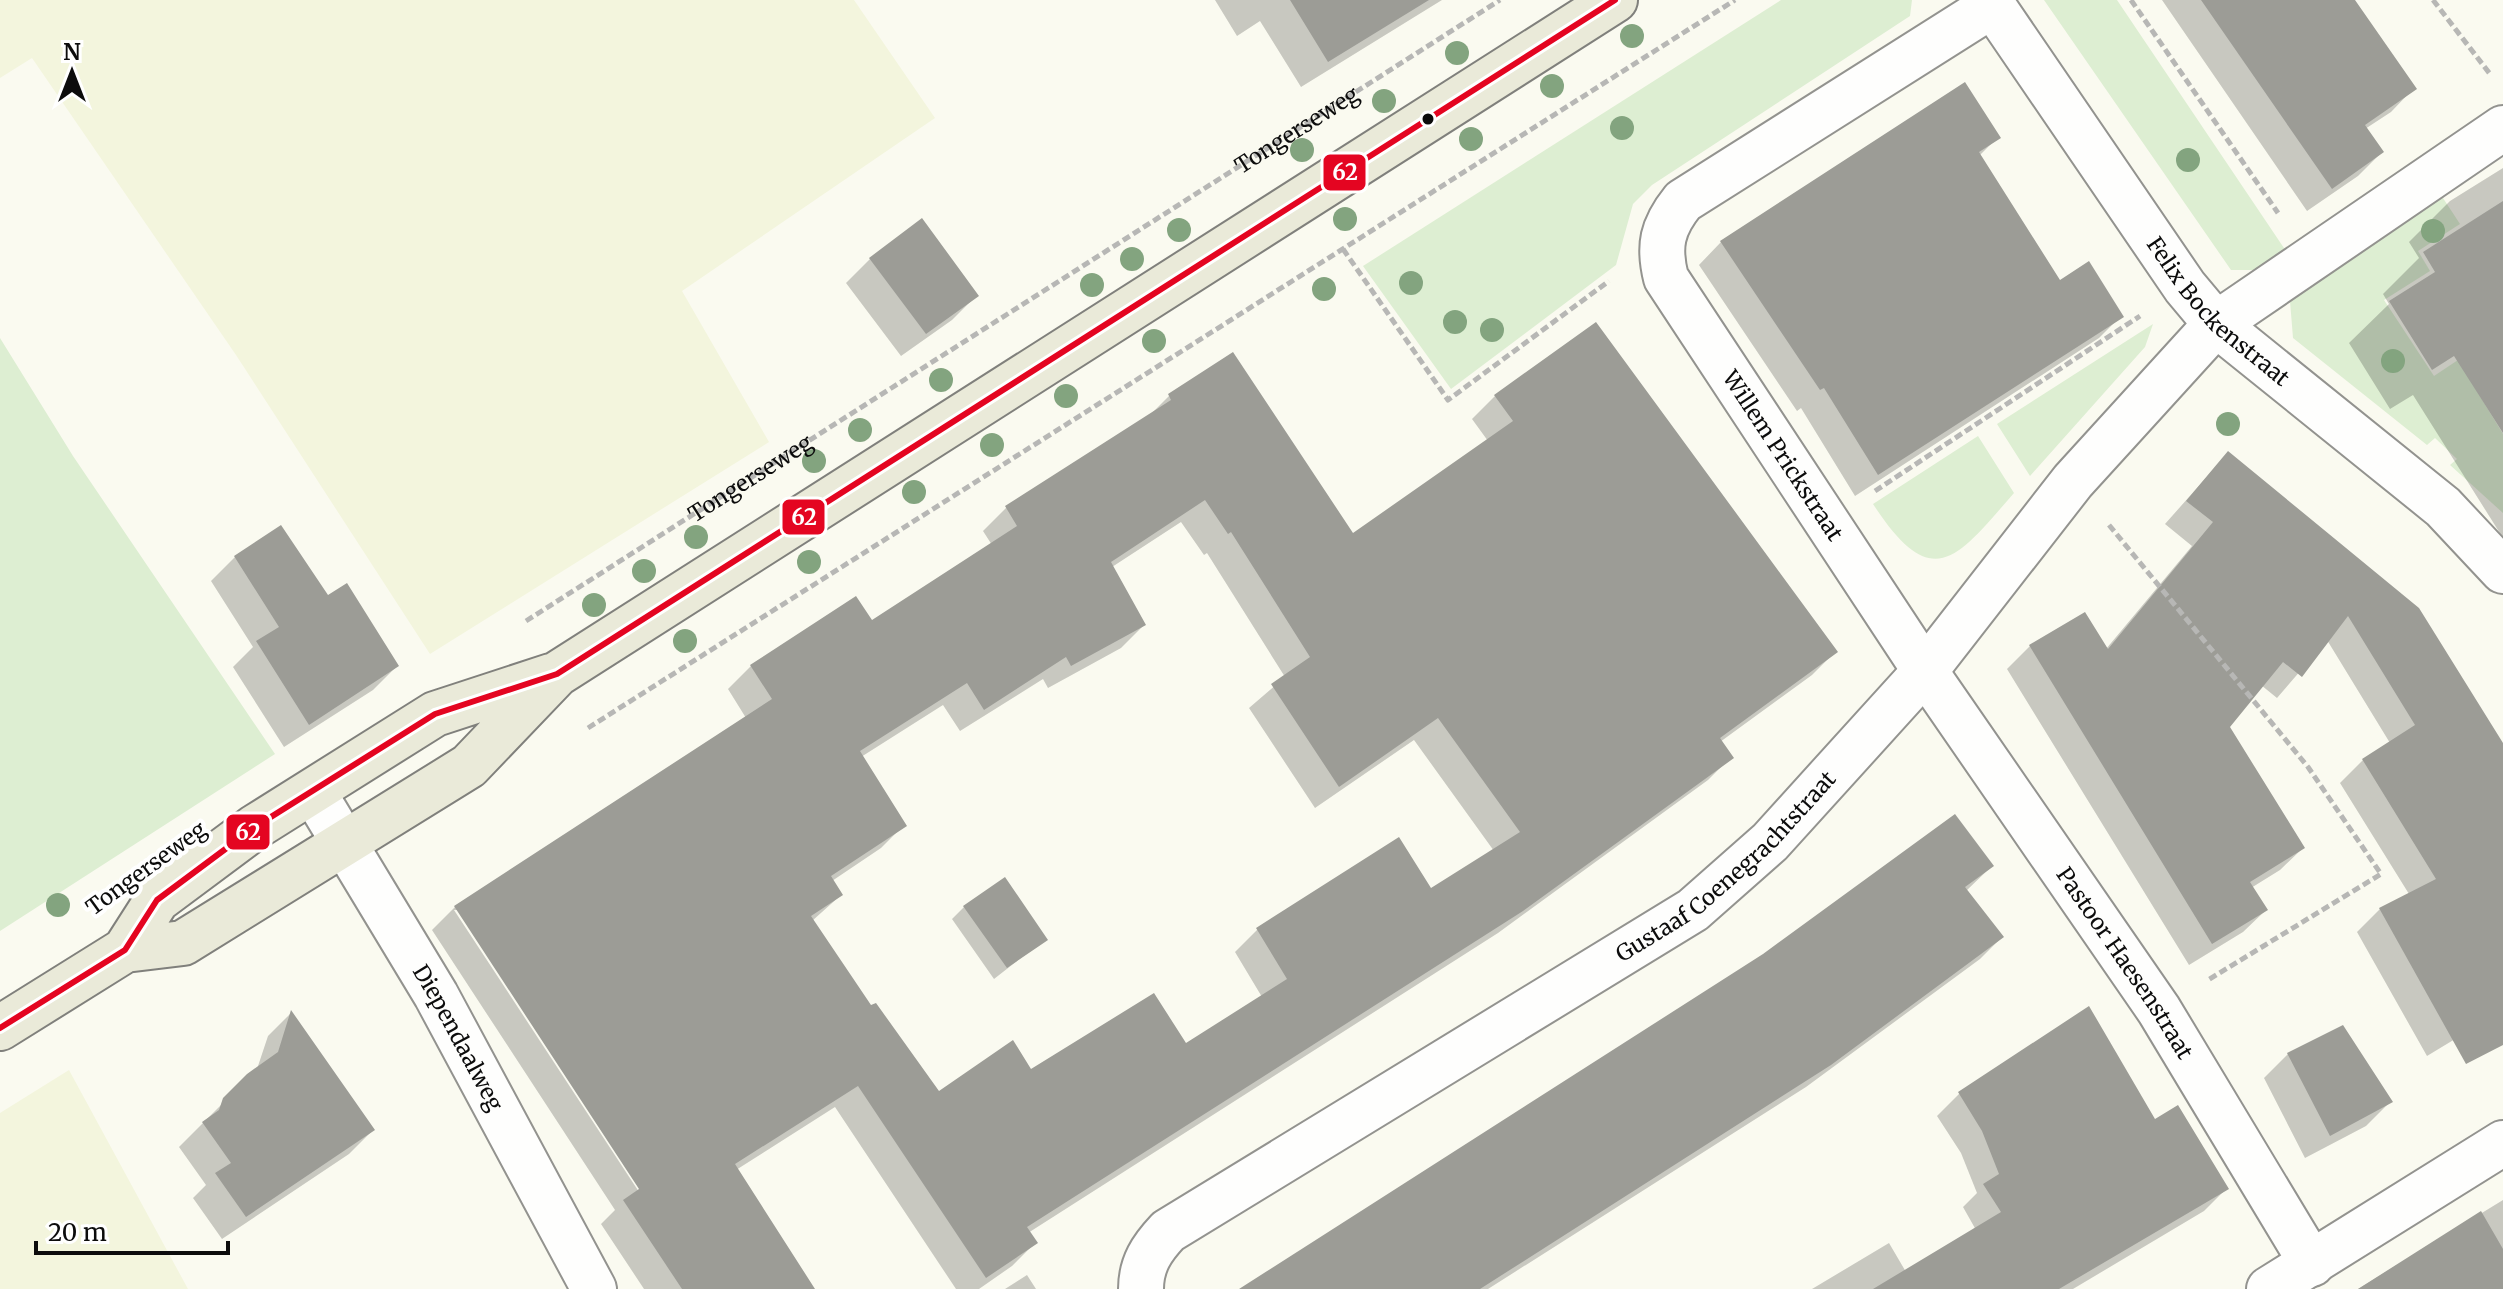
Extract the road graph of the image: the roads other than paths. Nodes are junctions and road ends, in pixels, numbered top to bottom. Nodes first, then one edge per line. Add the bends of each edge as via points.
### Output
1 (1615, 0) edge
2 (1991, 3) edge
3 (2503, 128) edge
4 (2216, 324) junction
5 (2503, 571) edge
6 (1925, 671) junction
7 (557, 674) junction
8 (314, 793) junction
9 (346, 844) junction
10 (125, 950) junction
11 (0, 1028) edge
12 (2503, 1143) edge
13 (2312, 1264) junction
14 (594, 1289) edge
15 (1141, 1289) edge
16 (2269, 1289) edge

1 - 7 main road, Tongerseweg
2 - 4 street, Felix Bockenstraat via 2185,287
2 - 6 street, Willem Prickstraat via 1683,201 1661,246 1666,278
3 - 4 street, Gustaaf Coenegrachtstraat
4 - 5 street, Felix Bockenstraat via 2443,507
4 - 6 street, Gustaaf Coenegrachtstraat via 2073,481
6 - 13 street, Pastoor Haesenstraat via 2159,1010
6 - 15 street, Gustaaf Coenegrachtstraat via 1770,842 1693,910 1168,1231 1152,1248 1141,1273
7 - 8 main road, Tongerseweg via 435,714
7 - 9 main road, Tongerseweg via 469,766
8 - 9 street, Diependaalweg
8 - 10 main road, Tongerseweg via 255,827 157,900
9 - 10 main road, Tongerseweg via 183,943
9 - 14 street, Diependaalweg via 436,995
10 - 11 main road, Tongerseweg
12 - 13 street
13 - 16 street

